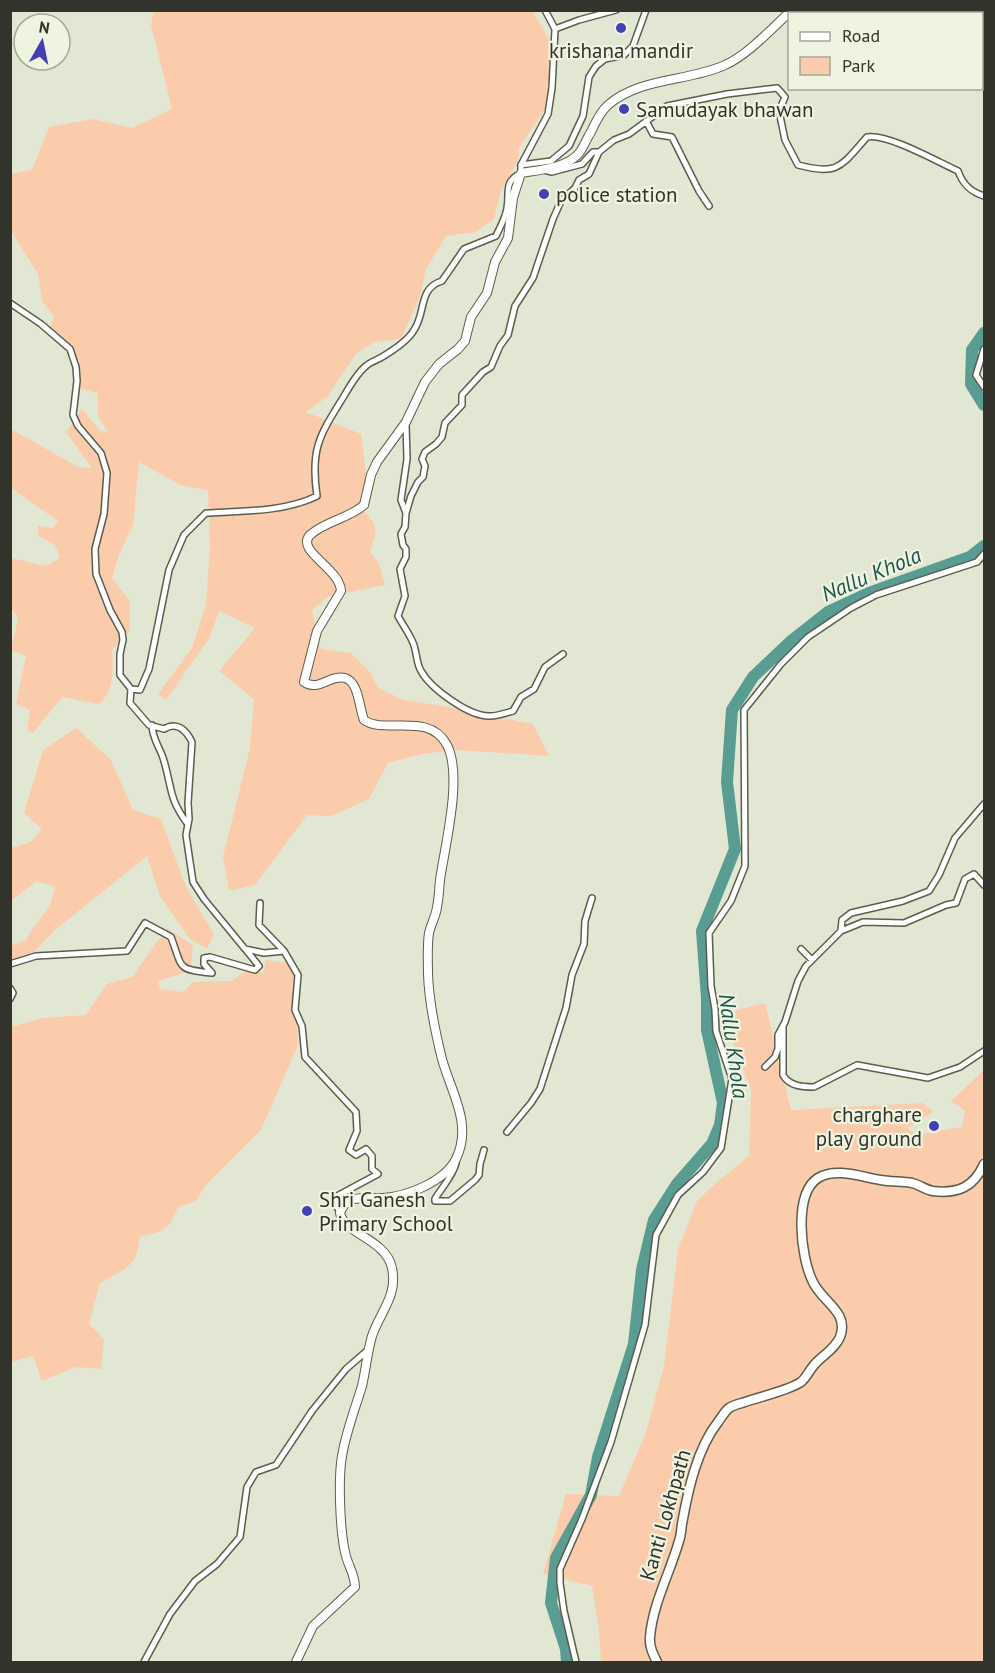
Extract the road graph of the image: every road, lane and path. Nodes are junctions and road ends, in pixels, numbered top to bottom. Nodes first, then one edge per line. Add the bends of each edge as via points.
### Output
1 (545, 10) edge
2 (615, 10) edge
3 (646, 10) edge
4 (788, 14) edge
5 (555, 29) junction
6 (646, 121) junction
7 (599, 152) junction
8 (521, 169) junction
9 (542, 169) junction
10 (984, 196) edge
11 (709, 206) dead end
12 (10, 303) edge
13 (984, 349) edge
14 (984, 387) edge
15 (406, 422) junction
16 (406, 513) junction
17 (984, 554) edge
18 (563, 654) dead end
19 (131, 689) junction
20 (152, 725) junction
21 (984, 804) edge
22 (187, 823) junction
23 (984, 885) edge
24 (592, 898) dead end
25 (260, 903) dead end
26 (841, 931) junction
27 (245, 949) junction
28 (801, 949) dead end
29 (284, 951) junction
30 (812, 960) junction
31 (10, 964) edge
32 (10, 988) edge
33 (10, 999) edge
34 (783, 1026) junction
35 (984, 1051) edge
36 (765, 1067) dead end
37 (507, 1132) dead end
38 (484, 1150) dead end
39 (456, 1158) junction
40 (984, 1164) edge
41 (340, 1213) junction
42 (369, 1349) junction
43 (144, 1662) edge
44 (296, 1662) edge
45 (576, 1662) edge
46 (657, 1662) edge

1 - 5 street
2 - 5 street
3 - 8 street via 633,46 624,55 605,59 589,77 583,116 569,146 551,161
4 - 9 main road via 725,65 634,90 609,104 574,158
5 - 8 street via 548,114
6 - 7 street
6 - 10 street via 680,102 777,88 785,97 779,111 785,140 798,165 819,171 841,166 867,137 877,136 958,171 961,181
6 - 11 street via 653,134 672,137
7 - 9 street via 593,152 582,164 552,172
7 - 16 street via 589,174 561,201 533,278 515,306 507,335 491,367 462,395 462,405 445,423 442,437 425,452 423,477 414,488
8 - 9 main road
8 - 15 main road via 508,238 495,262 487,293 471,317 465,341 432,372
8 - 19 street via 508,188 507,208 496,236 464,249 442,281 432,284 427,292 414,330 366,366 352,383 316,450 313,471 317,496 304,503 206,513 184,534 170,570 146,680 140,690
12 - 19 street via 70,349 76,367 73,415 101,453 107,473 104,514 95,549 96,574 122,632 120,675
13 - 14 street via 976,375
15 - 16 street via 407,459 401,500
15 - 39 main road via 376,462 364,506 318,530 306,542 312,554 338,578 341,591 317,631 304,679 311,686 337,678 350,680 364,720 375,725 421,727 442,738 450,754 451,812 438,905 429,934 428,973 439,1046 463,1126
16 - 18 street via 401,534 406,557 400,569 405,597 398,616 428,681 459,706 490,716 513,711 521,697 534,689 545,667
17 - 45 street via 977,562 876,594 850,608 792,651 744,710 745,866 731,901 709,933 716,1031 732,1078 721,1148 678,1195 656,1235 645,1325 611,1442 560,1569 564,1611
19 - 20 street via 130,703
20 - 22 street via 172,799
20 - 22 street via 164,729 180,727 192,742
21 - 26 street via 955,838 929,891 851,913 842,920
22 - 27 street via 193,882
23 - 26 street via 974,874 965,879 956,903 904,923 863,922
24 - 37 street via 584,944 540,1089
25 - 29 street via 260,925
26 - 30 street
27 - 29 street via 264,953
27 - 31 street via 259,966 255,970 210,957 204,958 204,964 212,973 188,970 183,968 171,937 145,923 127,951 36,956
28 - 30 street
29 - 41 street via 298,975 295,1010 302,1026 305,1057 356,1113 357,1131 349,1150 356,1155 366,1149 372,1156 372,1169 378,1174 337,1196 335,1203
30 - 34 street via 798,981
32 - 33 street
34 - 35 street via 783,1075 795,1085 806,1087 814,1087 857,1065 928,1078 960,1067
34 - 36 street via 775,1057
38 - 39 street via 475,1180 450,1201 435,1202 454,1172
39 - 41 main road via 450,1170 439,1178 400,1195 350,1200
40 - 46 main road, Kanti Lokhpath via 968,1187 947,1191 852,1174 819,1178 807,1190 802,1204 806,1263 812,1282 842,1321 840,1338 803,1380 730,1408 709,1434 692,1478 680,1538 654,1610 650,1638
41 - 42 main road via 344,1222 385,1252 392,1266 391,1297
42 - 43 street via 346,1368 276,1465 256,1472 247,1487 240,1537 217,1564 195,1581 170,1614
42 - 44 main road via 340,1466 345,1554 355,1587 313,1626

